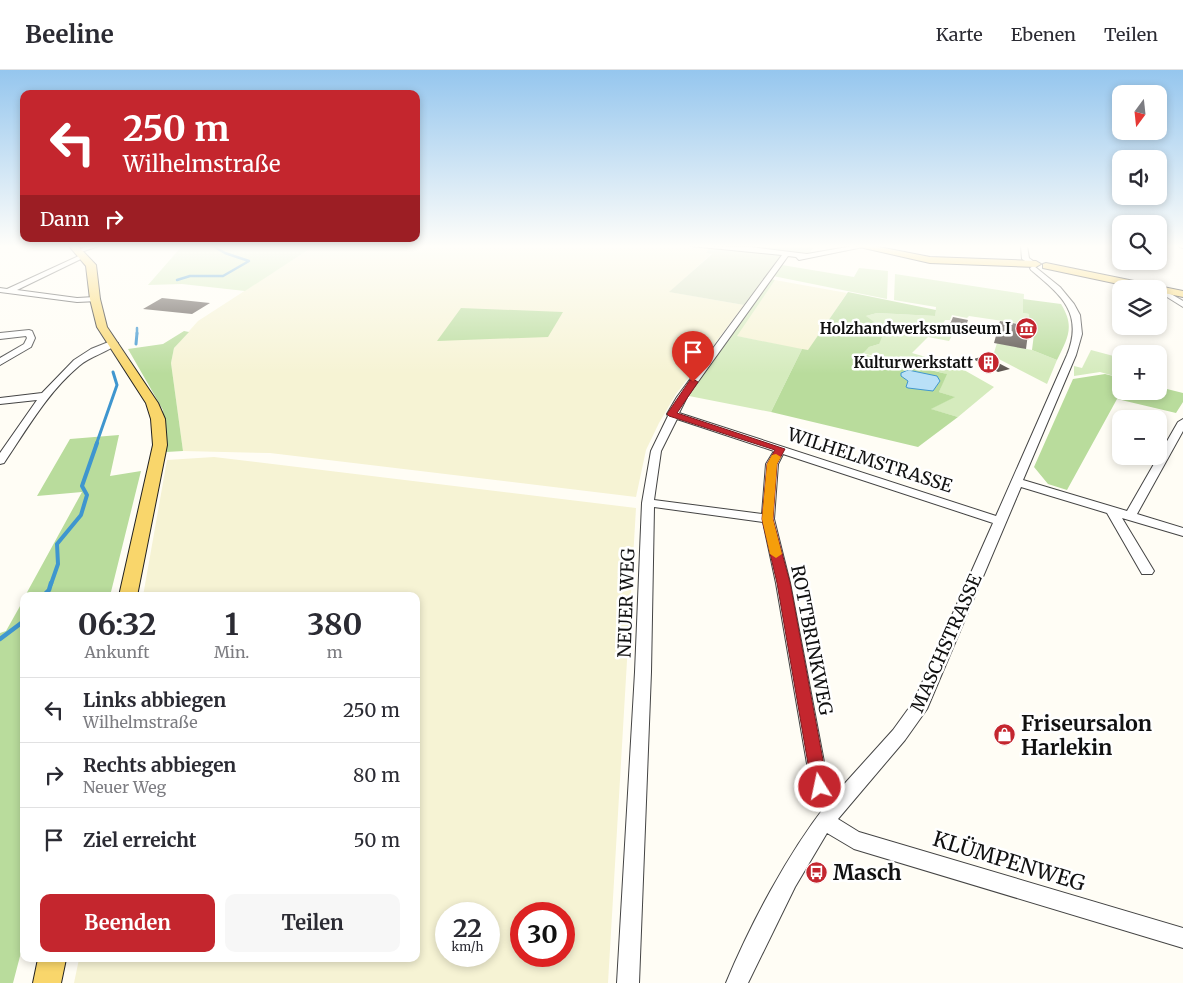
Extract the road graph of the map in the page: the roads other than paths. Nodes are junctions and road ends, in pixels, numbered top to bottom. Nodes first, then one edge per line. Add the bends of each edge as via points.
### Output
1 (94, 289) edge
2 (762, 289) edge
3 (1056, 289) edge
4 (1167, 291) edge
5 (2, 292) edge
6 (1183, 294) edge
7 (1167, 295) edge
8 (95, 299) junction
9 (1183, 305) edge
10 (0, 336) edge
11 (114, 343) junction
12 (0, 362) edge
13 (45, 396) junction
14 (0, 401) edge
15 (672, 414) junction
16 (1183, 422) edge
17 (780, 449) junction
18 (0, 460) edge
19 (1017, 482) junction
20 (648, 504) junction
21 (1112, 510) junction
22 (1130, 516) junction
23 (768, 519) junction
24 (1000, 521) junction
25 (1183, 532) edge
26 (1147, 570) dead end
27 (129, 592) edge
28 (837, 805) junction
29 (825, 821) junction
30 (1183, 938) edge
31 (51, 962) edge
32 (47, 983) edge
33 (628, 983) edge
34 (737, 983) edge

1 - 8 main road
2 - 15 street, NEUER WEG
3 - 19 street, MASCHSTRASSE via 1074,312 1078,335
4 - 6 main road
5 - 8 street
7 - 9 street
8 - 11 main road via 102,327
10 - 12 street via 29,333 32,338 28,345
11 - 13 street via 75,362 60,375
11 - 27 main road via 152,403 160,432
13 - 14 street
13 - 18 street
15 - 17 street, WILHELMSTRASSE
15 - 20 street, NEUER WEG via 656,451
16 - 22 street
17 - 23 street, ROTTBRINKWEG via 772,464
17 - 24 street, WILHELMSTRASSE
19 - 21 street
19 - 24 street, MASCHSTRASSE
20 - 23 street
20 - 33 street, NEUER WEG
21 - 22 street
21 - 26 street
22 - 25 street
23 - 28 street, ROTTBRINKWEG via 784,583 820,787
24 - 28 street, MASCHSTRASSE via 921,704 899,737
28 - 29 street, MASCHSTRASSE
29 - 30 street, KLÜMPENWEG via 854,840
29 - 34 street, MASCHSTRASSE via 785,888
31 - 32 main road

